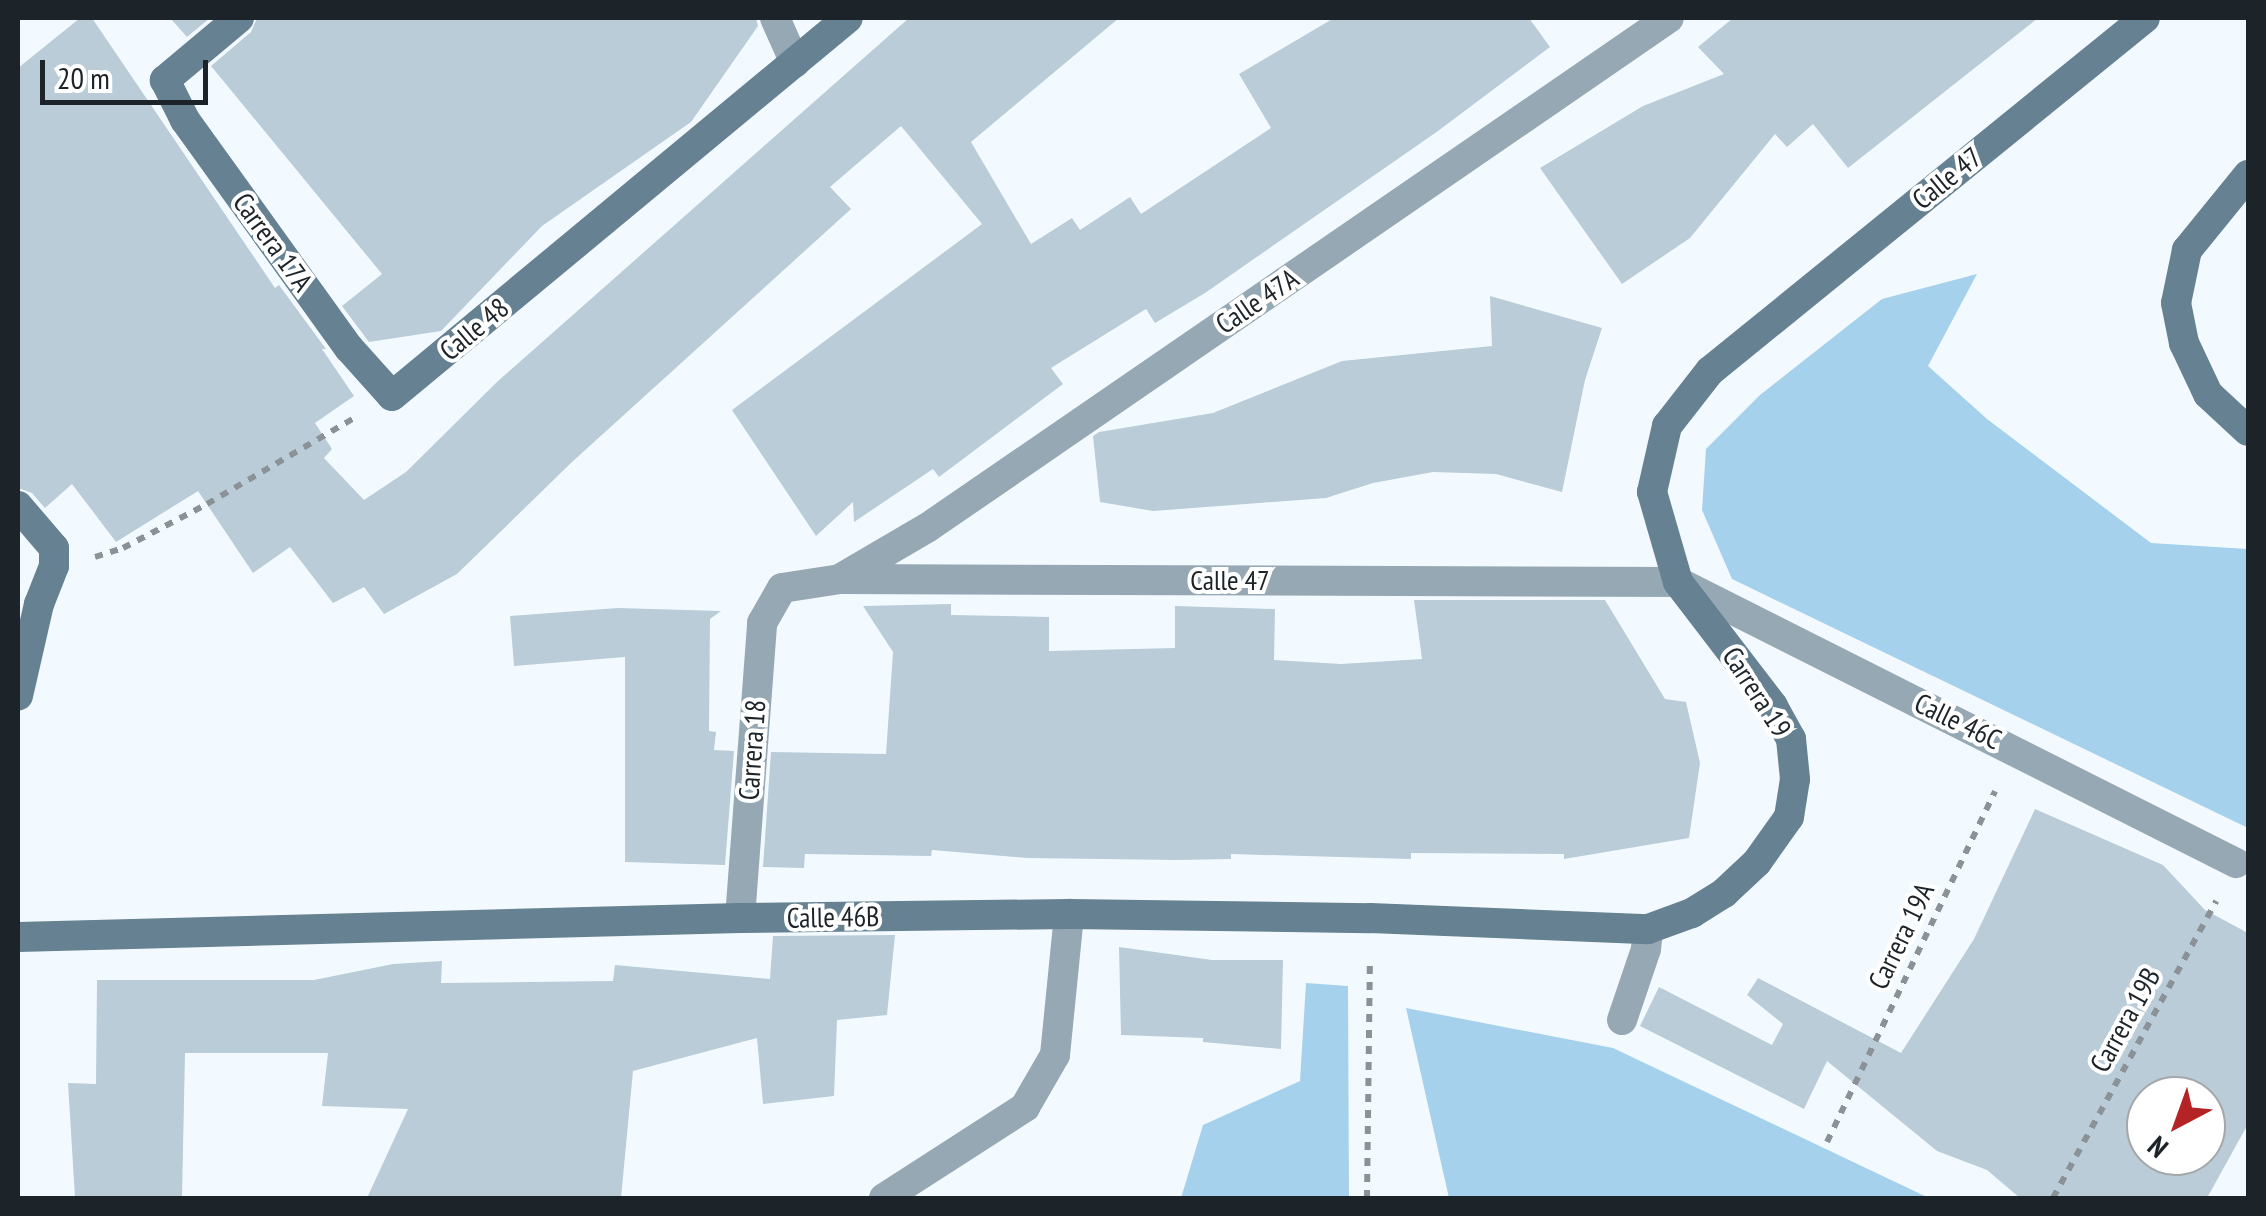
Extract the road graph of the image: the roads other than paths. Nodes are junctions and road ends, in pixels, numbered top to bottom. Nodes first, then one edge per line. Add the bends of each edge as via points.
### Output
1 (239, 18) edge
2 (776, 18) edge
3 (848, 18) edge
4 (1669, 18) edge
5 (2145, 18) edge
6 (795, 63) junction
7 (2248, 175) edge
8 (392, 396) joint
9 (1667, 426) joint
10 (2248, 431) edge
11 (18, 506) edge
12 (840, 578) junction
13 (1678, 582) junction
14 (782, 588) joint
15 (18, 696) edge
16 (2236, 864) road end
17 (1069, 914) junction
18 (740, 918) junction
19 (1648, 929) junction
20 (18, 937) edge
21 (1622, 1020) dead end
22 (884, 1198) edge

1 - 8 street, Carrera 17A via 165,80 207,150
2 - 6 street
3 - 6 street, Calle 48
4 - 12 street, Calle 47A via 926,528
5 - 9 street, Calle 47 via 1710,371
6 - 8 street, Calle 48
7 - 10 street via 2187,250 2176,303 2184,343 2208,394
9 - 13 street, Carrera 19 via 1652,492
11 - 15 street via 54,548
12 - 13 street, Calle 47
12 - 14 street, Calle 47
13 - 16 street, Calle 46C
13 - 19 street, Carrera 19 via 1773,706 1791,739 1795,779 1789,818 1756,862 1692,913
14 - 18 street, Carrera 18 via 762,623
17 - 18 street, Calle 46B
17 - 19 street, Calle 46B
17 - 22 street via 1056,1055 1026,1107
18 - 20 street, Calle 46B
19 - 21 street

